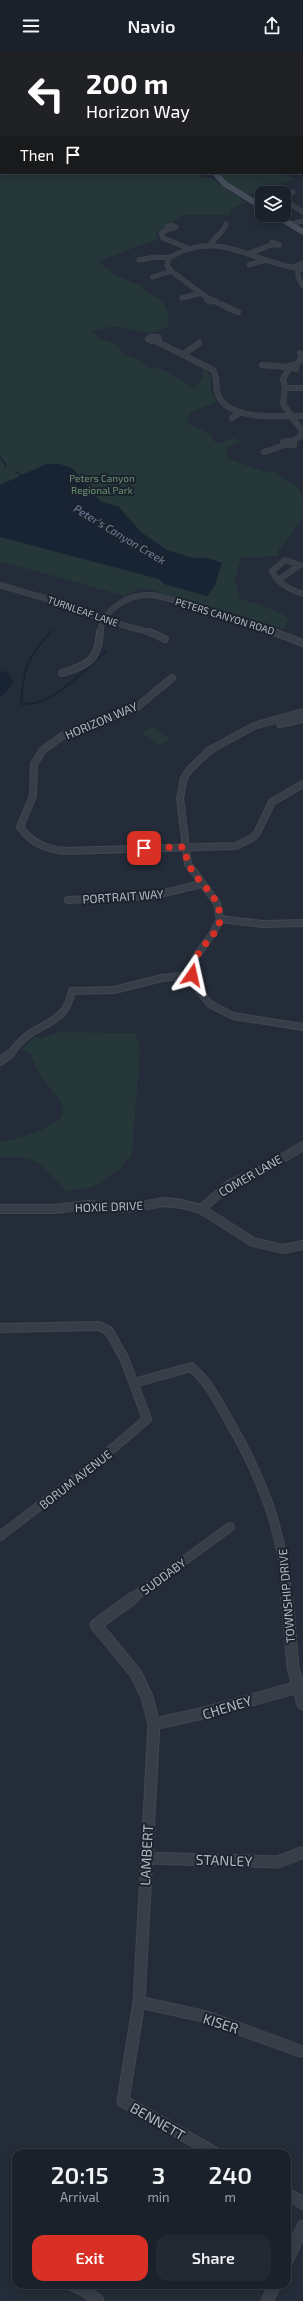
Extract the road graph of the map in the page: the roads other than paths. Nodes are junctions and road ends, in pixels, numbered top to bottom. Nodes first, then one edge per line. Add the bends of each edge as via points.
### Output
1 (216, 174) edge
2 (255, 203) edge
3 (291, 204) edge
4 (303, 211) edge
5 (303, 221) edge
6 (287, 222) edge
7 (226, 224) dead end
8 (291, 224) junction
9 (168, 228) dead end
10 (303, 232) edge
11 (271, 245) dead end
12 (210, 246) junction
13 (188, 248) junction
14 (250, 253) junction
15 (169, 258) junction
16 (139, 260) dead end
17 (264, 260) junction
18 (303, 263) edge
19 (249, 265) dead end
20 (293, 267) junction
21 (300, 269) edge
22 (171, 272) junction
23 (153, 277) dead end
24 (303, 286) edge
25 (201, 293) junction
26 (182, 298) dead end
27 (238, 312) dead end
28 (156, 341) dead end
29 (199, 343) dead end
30 (300, 353) dead end
31 (184, 354) junction
32 (262, 364) dead end
33 (288, 368) junction
34 (285, 388) junction
35 (303, 388) edge
36 (241, 412) junction
37 (303, 415) edge
38 (292, 416) junction
39 (232, 418) dead end
40 (302, 436) edge
41 (264, 452) dead end
42 (278, 580) junction
43 (0, 585) edge
44 (303, 594) edge
45 (104, 620) junction
46 (165, 639) dead end
47 (303, 643) edge
48 (62, 673) dead end
49 (172, 678) dead end
50 (303, 712) edge
51 (303, 719) edge
52 (228, 740) junction
53 (303, 784) edge
54 (184, 847) junction
55 (201, 884) junction
56 (68, 900) dead end
57 (220, 919) junction
58 (303, 923) edge
59 (192, 975) junction
60 (303, 1027) edge
61 (0, 1061) edge
62 (303, 1146) edge
63 (0, 1209) edge
64 (201, 1209) junction
65 (303, 1245) edge
66 (0, 1328) edge
67 (134, 1383) junction
68 (230, 1527) dead end
69 (0, 1536) edge
70 (96, 1625) joint
71 (298, 1687) junction
72 (303, 1704) edge
73 (154, 1724) junction
74 (301, 1853) dead end
75 (146, 1858) junction
76 (139, 2002) junction
77 (300, 2051) dead end
78 (123, 2101) joint
79 (208, 2149) edge
80 (291, 2196) edge
81 (303, 2203) edge
82 (303, 2226) edge
83 (291, 2252) edge
84 (81, 2289) edge
85 (273, 2289) edge
86 (98, 2301) edge
87 (267, 2301) edge

1 - 2 street via 225,184
3 - 4 street
5 - 8 street
6 - 8 street
7 - 12 street via 213,238
8 - 10 street
9 - 13 street via 161,233 163,238
11 - 14 street
12 - 13 street
12 - 14 street
13 - 15 street
14 - 17 street
15 - 16 street
15 - 22 street via 167,265
17 - 19 street
17 - 20 street
18 - 20 street
20 - 21 street
21 - 24 street via 298,277
22 - 23 street
22 - 25 street
25 - 26 street
25 - 27 street via 209,299 208,302 216,302
28 - 31 street
29 - 31 street
30 - 33 street via 302,359 295,365 296,368
31 - 36 street via 213,370 218,378 219,397
32 - 33 street
33 - 34 street via 283,379
34 - 35 street
34 - 38 street via 283,404
36 - 38 street via 258,416
36 - 39 street
37 - 38 street
38 - 40 street via 300,426
40 - 41 street via 284,442 284,446
42 - 42 street via 272,571 285,560 300,565
42 - 44 street
43 - 45 street, TURNLEAF LANE via 71,606
45 - 46 street, TURNLEAF LANE via 148,631
45 - 47 street, PETERS CANYON ROAD via 112,609 122,602 144,595 170,599 239,619
45 - 48 street via 98,630 98,650 94,657 88,663
49 - 54 street, HORIZON WAY via 133,710 85,726 42,749 33,768 35,788 31,803 21,819 20,827 26,836 38,845 54,850
50 - 52 street via 254,726
51 - 52 street via 260,728
52 - 54 street via 204,755 184,778 180,798
53 - 54 street via 272,802 262,820 261,828 252,838 236,846
54 - 55 street via 188,864
55 - 56 street, PORTRAIT WAY via 177,892 144,897
55 - 57 street via 217,903
57 - 58 street via 263,924
57 - 59 street via 213,934 194,959
59 - 60 street via 204,999 225,1013 252,1021
59 - 61 street via 162,978 114,990 72,991 71,1004 59,1019 27,1037 8,1057
62 - 64 street, COMER LANE via 260,1172 230,1184
63 - 64 street, HOXIE DRIVE via 54,1209 87,1205 127,1208 165,1202
64 - 65 street, HOXIE DRIVE via 253,1242 283,1249
66 - 67 street via 100,1326 109,1331
67 - 69 street, BORUM AVENUE via 147,1419 103,1457
67 - 71 street, TOWNSHIP DRIVE via 191,1367 200,1373 249,1454 270,1501 284,1559 290,1654
68 - 70 street, SUDDABY
70 - 73 street, LAMBERT via 136,1674 147,1697
71 - 72 street, TOWNSHIP DRIVE
71 - 73 street, CHENEY via 228,1705 198,1716
73 - 75 street, LAMBERT
74 - 75 street, STANLEY via 278,1862
75 - 76 street, LAMBERT
76 - 77 street, KISER via 207,2017
76 - 78 street, LAMBERT
78 - 79 street, BENNETT
80 - 81 street
82 - 83 street
84 - 86 street
85 - 87 street

